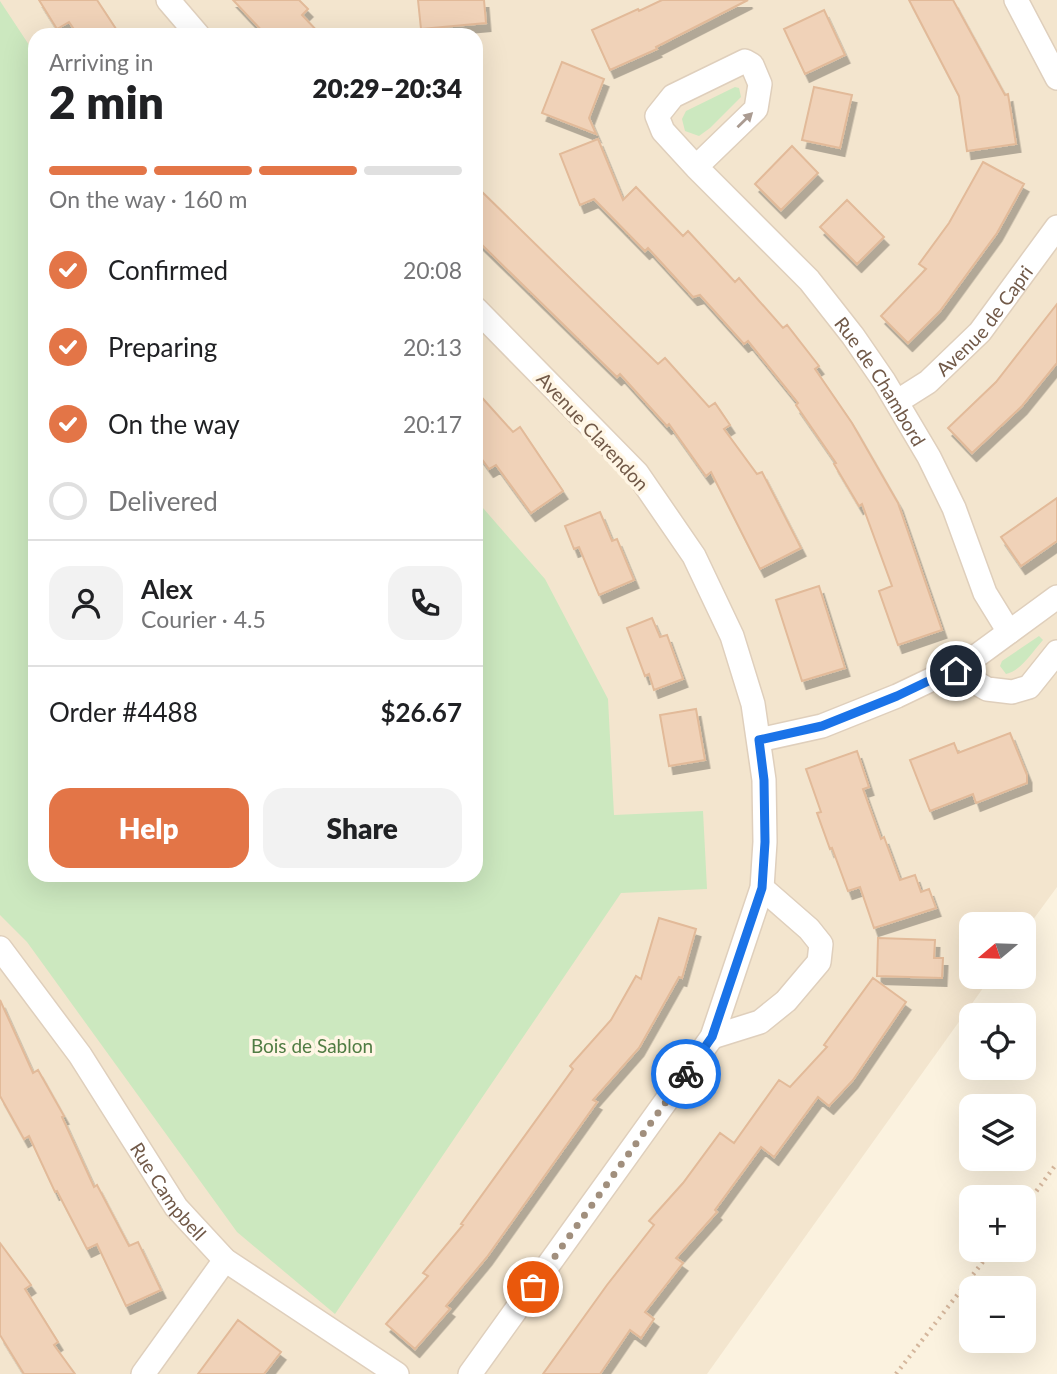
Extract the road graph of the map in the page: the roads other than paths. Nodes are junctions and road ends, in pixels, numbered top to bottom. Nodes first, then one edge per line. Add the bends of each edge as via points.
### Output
1 (168, 0) edge
2 (1016, 0) edge
3 (192, 28) edge
4 (1057, 78) edge
5 (695, 167) junction
6 (1057, 227) edge
7 (483, 316) edge
8 (898, 401) junction
9 (1057, 597) edge
10 (1009, 632) junction
11 (1057, 652) edge
12 (956, 671) junction
13 (759, 740) junction
14 (762, 888) junction
15 (1, 952) edge
16 (712, 1037) junction
17 (225, 1260) junction
18 (143, 1374) edge
19 (397, 1374) edge
20 (470, 1374) edge

1 - 3 street
2 - 4 street
5 -> 5 street, Rue de Chambord via 756,109 760,84 752,65 745,61 673,96 657,116 663,131
5 - 8 street, Rue de Chambord via 809,280
6 - 8 street, Avenue de Capri via 980,332 928,383
7 - 13 street, Avenue Clarendon via 637,473 694,556 732,636
8 - 10 street, Rue de Chambord via 954,508 985,593
9 - 10 street
10 - 12 street
11 - 12 street via 1028,687 1012,692 987,689
12 - 13 street via 822,726
13 - 14 street, Avenue Clarendon via 764,780
14 - 16 street, Avenue Clarendon
14 - 16 street via 821,944 819,962 786,1001 760,1022
15 - 17 street, Rue Campbell via 80,1055 176,1207
16 - 20 street, Avenue Clarendon
17 - 18 street
17 - 19 street, Rue Campbell

